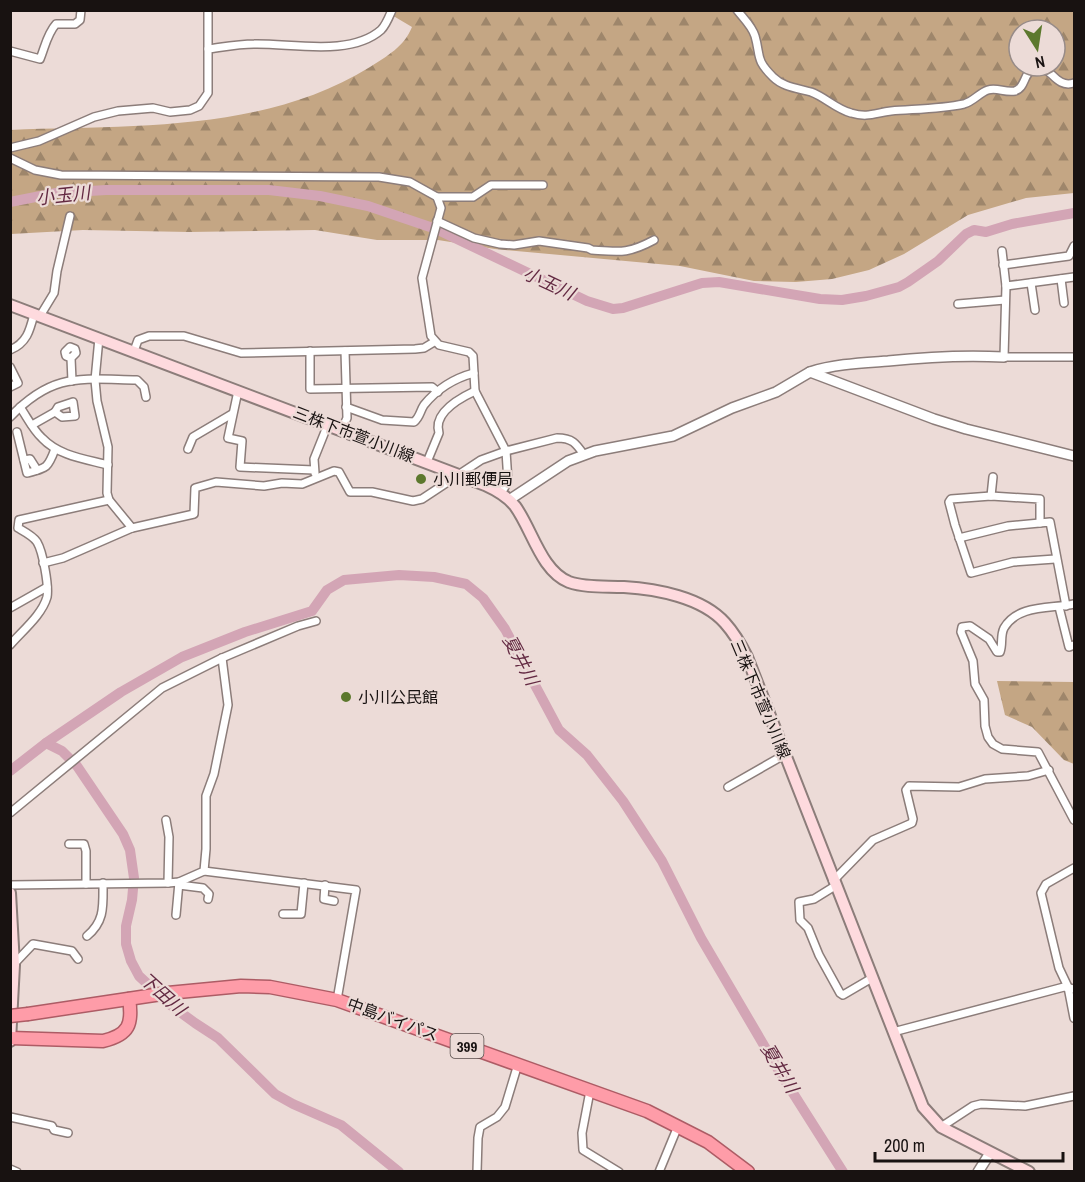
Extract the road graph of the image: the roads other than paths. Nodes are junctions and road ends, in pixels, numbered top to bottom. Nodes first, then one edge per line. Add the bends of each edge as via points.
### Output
1 (81, 10) edge
2 (208, 10) edge
3 (392, 10) edge
4 (737, 10) edge
5 (208, 49) junction
6 (10, 51) edge
7 (1074, 82) edge
8 (10, 148) edge
9 (10, 159) edge
10 (543, 185) dead end
11 (437, 197) junction
12 (70, 216) dead end
13 (437, 222) junction
14 (654, 240) dead end
15 (1074, 246) edge
16 (1002, 251) dead end
17 (1003, 265) junction
18 (1074, 277) edge
19 (1061, 279) junction
20 (1031, 283) junction
21 (1006, 286) junction
22 (1005, 300) junction
23 (1064, 303) dead end
24 (958, 304) dead end
25 (10, 305) edge
26 (1035, 310) dead end
27 (37, 315) junction
28 (99, 338) junction
29 (434, 342) junction
30 (10, 350) edge
31 (134, 351) junction
32 (310, 351) junction
33 (345, 351) junction
34 (1004, 357) junction
35 (1074, 357) edge
36 (71, 358) dead end
37 (10, 367) edge
38 (810, 372) junction
39 (474, 373) junction
40 (95, 380) junction
41 (72, 381) junction
42 (10, 387) edge
43 (346, 388) junction
44 (238, 391) junction
45 (475, 391) junction
46 (438, 392) junction
47 (146, 397) dead end
48 (20, 407) junction
49 (346, 407) junction
50 (55, 412) dead end
51 (232, 414) junction
52 (10, 417) edge
53 (328, 424) junction
54 (32, 425) junction
55 (342, 429) junction
56 (17, 432) dead end
57 (55, 449) junction
58 (188, 449) dead end
59 (506, 451) junction
60 (584, 455) junction
61 (1074, 456) edge
62 (427, 462) junction
63 (108, 465) junction
64 (314, 470) junction
65 (460, 474) junction
66 (993, 477) dead end
67 (317, 478) junction
68 (505, 496) junction
69 (991, 496) junction
70 (109, 500) junction
71 (1040, 523) junction
72 (132, 528) junction
73 (959, 538) junction
74 (1055, 559) junction
75 (43, 563) junction
76 (47, 587) junction
77 (1074, 604) edge
78 (1063, 606) junction
79 (10, 608) edge
80 (316, 621) dead end
81 (10, 645) edge
82 (1074, 645) edge
83 (222, 658) junction
84 (784, 755) junction
85 (1049, 770) junction
86 (728, 787) dead end
87 (10, 813) edge
88 (166, 820) dead end
89 (1074, 820) edge
90 (69, 844) dead end
91 (1074, 868) edge
92 (204, 871) junction
93 (103, 883) junction
94 (168, 883) junction
95 (179, 883) junction
96 (304, 883) junction
97 (834, 883) junction
98 (86, 884) junction
99 (10, 885) edge
100 (325, 885) junction
101 (10, 893) edge
102 (208, 899) dead end
103 (334, 901) dead end
104 (283, 914) dead end
105 (176, 915) dead end
106 (87, 936) dead end
107 (78, 959) dead end
108 (12, 966) edge
109 (872, 978) junction
110 (1071, 988) edge
111 (129, 999) junction
112 (337, 1000) junction
113 (10, 1016) edge
114 (1074, 1018) edge
115 (893, 1032) junction
116 (11, 1039) edge
117 (518, 1064) junction
118 (590, 1091) junction
119 (1074, 1096) edge
120 (10, 1118) edge
121 (678, 1126) junction
122 (940, 1127) junction
123 (68, 1133) dead end
124 (990, 1153) junction
125 (10, 1169) edge
126 (17, 1172) edge
127 (477, 1172) edge
128 (619, 1172) edge
129 (659, 1172) edge
130 (748, 1172) edge
131 (978, 1172) edge
132 (1029, 1172) edge

1 - 6 street via 80,20 75,24 56,24 39,59
2 - 5 street
3 - 5 street via 382,29 373,36 341,45 254,44
4 - 7 street via 751,27 759,61 775,79 850,113 868,117 966,103 989,90 1017,90 1026,75 1037,67 1066,85
5 - 8 street via 208,93 199,106 170,112 153,108 118,111
9 - 11 street via 61,176 379,177 410,182
10 - 11 street via 491,185 473,197
11 - 13 street via 441,208
12 - 27 street via 54,293
13 - 14 street via 500,244 539,241 624,252
13 - 29 street via 422,278
15 - 17 street via 1069,256
16 - 17 street
17 - 21 street
18 - 19 street
19 - 20 street
19 - 23 street
20 - 21 street
20 - 26 street
21 - 22 street
22 - 24 street
22 - 34 street
25 - 27 main road, 三株下市萱小川線
27 - 28 main road, 三株下市萱小川線
27 - 30 street via 29,335
28 - 31 main road, 三株下市萱小川線
28 - 40 street
29 - 33 street via 415,349
29 - 39 street via 444,348 469,352 475,361
31 - 32 street via 138,340 144,337 184,336 241,353
31 - 44 main road, 三株下市萱小川線
32 - 33 street
32 - 43 street via 310,389
33 - 43 street
34 - 35 street
34 - 38 street via 901,360 829,366
36 - 41 street
37 - 42 street via 18,383
38 - 60 street via 776,392 673,436
38 - 61 street via 934,420
39 - 45 street
39 - 46 street
40 - 41 street
40 - 47 street via 137,380
40 - 63 street
41 - 48 street via 44,388
43 - 46 street via 432,387
43 - 49 street
44 - 51 street
44 - 53 main road, 三株下市萱小川線
45 - 59 street
45 - 62 street via 453,404 439,419 439,433
46 - 49 street via 414,422 382,420
48 - 52 street
48 - 54 street
49 - 55 street
50 - 54 street
51 - 58 street via 194,437
51 - 64 street via 228,438 242,441 240,467
53 - 55 main road, 三株下市萱小川線
53 - 64 street via 314,459
54 - 57 street
55 - 62 main road, 三株下市萱小川線
56 - 57 street via 24,460 30,459 37,471 49,465
57 - 63 street
59 - 60 street via 566,438 577,444
59 - 65 street via 481,460
59 - 68 street
60 - 68 street
62 - 65 main road, 三株下市萱小川線
63 - 70 street
64 - 67 street
65 - 67 street via 413,501 372,492 350,492 339,472
65 - 68 main road, 三株下市萱小川線
66 - 69 street
67 - 72 street via 302,484 264,486 216,482 195,488 194,514
68 - 84 main road, 三株下市萱小川線 via 558,576 584,585 627,587 692,601 724,621 747,657
69 - 71 street via 1040,499
69 - 73 street via 951,499
70 - 72 street
70 - 75 street via 19,520 18,528 37,543
71 - 73 street
71 - 74 street via 1050,522
72 - 75 street
73 - 74 street via 970,573 1013,562
74 - 78 street
75 - 76 street
76 - 79 street
76 - 81 street via 42,607
77 - 78 street
78 - 82 street via 1070,646
78 - 85 street via 1038,608 1012,619 1004,628 1000,652 970,626 962,627 973,661 975,684 984,700 988,737 1002,749 1038,752
80 - 83 street
83 - 87 street via 162,687
83 - 92 street via 228,705 206,796
84 - 86 street
84 - 97 main road, 三株下市萱小川線
85 - 89 street
85 - 97 street via 959,787 909,786 906,790 912,823 873,840
88 - 94 street
90 - 98 street via 84,844
91 - 110 street via 1046,884 1041,893 1059,968
92 - 95 street
92 - 96 street
93 - 94 street
93 - 98 street
93 - 106 street via 103,908 97,928
94 - 95 street
95 - 102 street via 203,888
95 - 105 street
96 - 100 street
96 - 104 street via 301,914
97 - 109 main road, 三株下市萱小川線
97 - 109 street via 814,899 799,902 800,920 808,928 840,993
98 - 99 street
100 - 103 street via 324,899
100 - 112 street via 356,890
101 - 108 main road
107 - 108 street via 72,951 33,944
108 - 116 main road
109 - 115 main road, 三株下市萱小川線
110 - 114 street
110 - 115 street
111 - 112 highway, 中島バイパス / 399 via 241,986 270,987
111 - 113 highway, 中島バイパス / 399, bridge
111 - 116 highway via 130,1022 115,1038
112 - 117 highway, 中島バイパス / 399
115 - 122 main road, 三株下市萱小川線 via 923,1107
117 - 118 highway, 中島バイパス / 399
117 - 127 street via 505,1107 480,1127
118 - 121 highway, 中島バイパス / 399
118 - 128 street via 583,1150
119 - 122 street via 1025,1106 973,1106
120 - 123 street
121 - 129 street
121 - 130 highway, 中島バイパス / 399 via 708,1142
122 - 124 main road, 三株下市萱小川線
124 - 131 street
124 - 132 main road, 三株下市萱小川線
125 - 126 street

